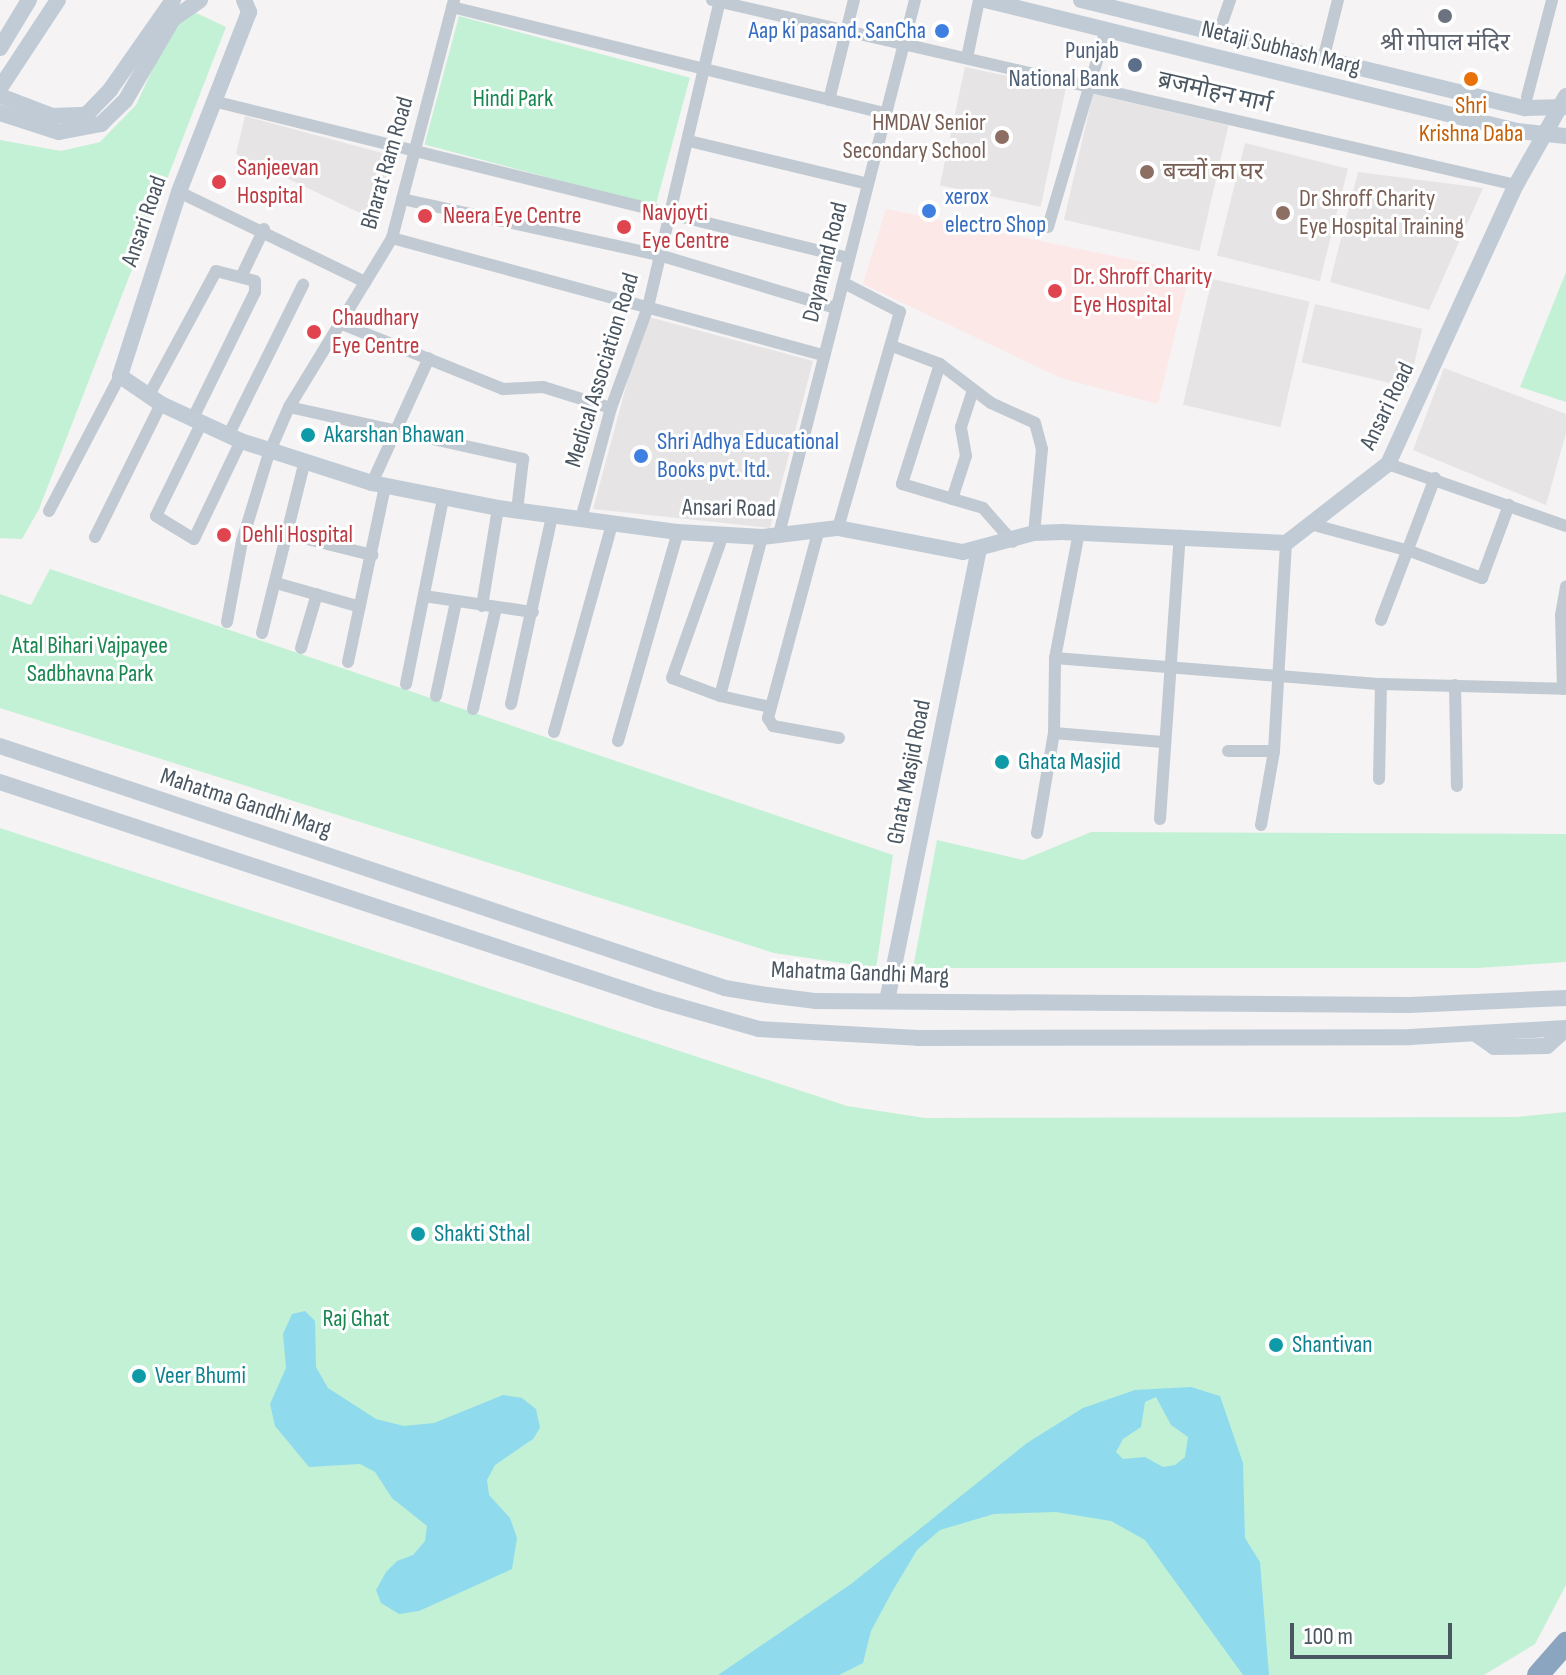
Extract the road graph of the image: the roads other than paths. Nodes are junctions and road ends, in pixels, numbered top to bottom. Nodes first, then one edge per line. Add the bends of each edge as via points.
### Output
1 (29, 0) edge
2 (58, 0) edge
3 (173, 0) edge
4 (200, 0) edge
5 (244, 0) edge
6 (854, 0) edge
7 (915, 0) edge
8 (982, 0) edge
9 (1081, 0) edge
10 (1230, 0) edge
11 (1338, 0) edge
12 (1552, 0) edge
13 (717, 1) edge
14 (453, 4) edge
15 (1106, 30) junction
16 (846, 32) junction
17 (1218, 35) junction
18 (903, 44) junction
19 (0, 48) edge
20 (967, 58) junction
21 (1323, 60) junction
22 (704, 71) junction
23 (1087, 85) junction
24 (0, 88) edge
25 (0, 96) edge
26 (1527, 97) dead end
27 (829, 100) junction
28 (213, 101) junction
29 (1563, 104) edge
30 (0, 113) edge
31 (886, 114) junction
32 (1544, 136) junction
33 (1566, 136) edge
34 (689, 141) junction
35 (416, 151) junction
36 (868, 184) junction
37 (1516, 185) junction
38 (179, 192) junction
39 (402, 199) junction
40 (671, 215) junction
41 (1048, 227) dead end
42 (264, 229) junction
43 (392, 238) junction
44 (659, 255) junction
45 (849, 258) junction
46 (242, 275) junction
47 (365, 282) junction
48 (844, 283) junction
49 (303, 285) dead end
50 (648, 307) junction
51 (836, 308) junction
52 (342, 324) junction
53 (892, 346) junction
54 (824, 355) junction
55 (429, 358) junction
56 (940, 364) junction
57 (120, 376) junction
58 (973, 390) junction
59 (155, 401) junction
60 (289, 407) junction
61 (611, 408) junction
62 (197, 422) junction
63 (393, 430) junction
64 (235, 438) junction
65 (269, 453) junction
66 (304, 464) junction
67 (1388, 464) junction
68 (1435, 478) junction
69 (379, 485) junction
70 (443, 499) junction
71 (952, 499) junction
72 (1509, 505) junction
73 (498, 508) junction
74 (49, 511) dead end
75 (517, 511) junction
76 (552, 516) junction
77 (581, 519) junction
78 (612, 524) junction
79 (1314, 525) junction
80 (1566, 526) edge
81 (838, 528) junction
82 (819, 529) junction
83 (678, 532) junction
84 (1079, 532) junction
85 (1034, 533) junction
86 (287, 534) junction
87 (723, 535) junction
88 (771, 536) junction
89 (1180, 536) junction
90 (95, 537) dead end
91 (1013, 542) junction
92 (1286, 543) junction
93 (1410, 551) junction
94 (978, 552) junction
95 (372, 555) junction
96 (276, 583) junction
97 (1566, 586) edge
98 (317, 594) junction
99 (424, 596) junction
100 (456, 602) junction
101 (360, 607) junction
102 (489, 607) junction
103 (533, 612) junction
104 (1381, 620) dead end
105 (227, 622) dead end
106 (262, 633) dead end
107 (301, 648) dead end
108 (1055, 658) junction
109 (348, 662) dead end
110 (1166, 669) junction
111 (1276, 675) junction
112 (406, 684) dead end
113 (1381, 684) junction
114 (1455, 685) junction
115 (1565, 689) edge
116 (436, 696) dead end
117 (720, 696) junction
118 (511, 704) dead end
119 (770, 707) junction
120 (473, 709) dead end
121 (554, 732) dead end
122 (1054, 733) junction
123 (839, 738) dead end
124 (618, 741) dead end
125 (1163, 742) junction
126 (0, 746) edge
127 (1228, 751) dead end
128 (1274, 751) junction
129 (1379, 779) dead end
130 (0, 782) edge
131 (1457, 786) dead end
132 (1160, 819) dead end
133 (1261, 825) dead end
134 (1037, 833) dead end
135 (1566, 998) edge
136 (887, 1001) junction
137 (1566, 1028) edge
138 (1566, 1643) edge
139 (1538, 1675) edge

1 - 19 main road
2 - 24 main road
3 - 25 main road via 110,90 86,115 52,116
4 - 30 main road via 173,19 125,101 101,124 59,132
5 - 28 main road, Ansari Road via 249,12
6 - 16 street
7 - 18 street, Dayanand Road
8 - 15 main road, Netaji Subhash Marg
8 - 20 street
9 - 17 main road, Netaji Subhash Marg
10 - 17 street
11 - 21 street
12 - 26 street
13 - 16 street, ब्रजमोहन मार्ग
13 - 22 street, Medical Association Road
14 - 22 street
14 - 35 street, Bharat Ram Road
15 - 23 street
15 - 32 main road, Netaji Subhash Marg
16 - 18 street, ब्रजमोहन मार्ग
16 - 27 street
17 - 21 main road, Netaji Subhash Marg
18 - 20 street, ब्रजमोहन मार्ग
18 - 31 street, Dayanand Road
20 - 23 street, ब्रजमोहन मार्ग
21 - 29 main road, Netaji Subhash Marg via 1525,108
22 - 27 street
22 - 34 street, Medical Association Road
23 - 37 street, ब्रजमोहन मार्ग
23 - 41 street
27 - 31 street
28 - 35 street
28 - 38 main road, Ansari Road
29 - 32 main road, Ansari Road
31 - 36 street, Dayanand Road
32 - 33 main road, Netaji Subhash Marg
32 - 37 main road, Ansari Road
34 - 36 street
34 - 40 street, Medical Association Road
35 - 39 street, Bharat Ram Road
35 - 40 street
36 - 45 street, Dayanand Road
37 - 67 main road, Ansari Road
38 - 42 street
38 - 57 main road, Ansari Road
39 - 43 street, Bharat Ram Road
39 - 44 street
40 - 44 street, Medical Association Road
40 - 45 street
42 - 46 street
42 - 47 street
43 - 47 street, Bharat Ram Road
43 - 50 street
44 - 50 street, Medical Association Road
44 - 51 street
45 - 48 street, Dayanand Road
46 - 59 street via 216,271
46 - 62 street via 255,281 255,292
47 - 52 street, Bharat Ram Road
48 - 51 street, Dayanand Road
48 - 53 street via 899,307
49 - 64 street
50 - 54 street
50 - 61 street, Medical Association Road
51 - 54 street, Dayanand Road
52 - 55 street
52 - 60 street, Bharat Ram Road
53 - 56 street
53 - 81 street
54 - 88 street, Dayanand Road
55 - 61 street via 503,389 543,387
55 - 63 street
56 - 58 street
56 - 71 street via 902,484
57 - 59 main road, Ansari Road
57 - 74 street
58 - 71 street via 961,427 966,456
58 - 85 street via 1037,428 1042,449
59 - 62 main road, Ansari Road
59 - 90 street
60 - 63 street
60 - 65 street, Bharat Ram Road
61 - 77 street, Medical Association Road
62 - 64 main road, Ansari Road
62 - 64 street via 156,516 194,539
63 - 69 street
63 - 75 street via 523,459
64 - 65 main road, Ansari Road
65 - 66 main road, Ansari Road
65 - 105 street, Bharat Ram Road via 242,541
66 - 69 main road, Ansari Road
66 - 86 street
67 - 68 street
67 - 79 main road, Ansari Road
68 - 72 street
68 - 93 street
69 - 70 main road, Ansari Road
69 - 95 street
70 - 73 main road, Ansari Road
70 - 99 street
71 - 91 street via 983,508
72 - 80 street
72 - 93 street via 1482,578
73 - 75 main road, Ansari Road
73 - 102 street
75 - 76 main road, Ansari Road
76 - 77 main road, Ansari Road
76 - 103 street
77 - 78 main road, Ansari Road
78 - 83 main road, Ansari Road
78 - 121 street
79 - 92 main road, Ansari Road
79 - 93 street
81 - 82 main road, Ansari Road
81 - 94 main road, Ansari Road
82 - 88 main road, Ansari Road
82 - 119 street
83 - 87 main road, Ansari Road
83 - 124 street
84 - 85 main road, Ansari Road
84 - 89 main road, Ansari Road
84 - 108 street
85 - 91 main road, Ansari Road
86 - 95 street
86 - 96 street
87 - 88 main road, Ansari Road
87 - 117 street via 672,678
88 - 117 street, Dayanand Road
89 - 92 main road, Ansari Road
89 - 110 street
91 - 94 main road, Ansari Road
92 - 111 street
93 - 104 street
94 - 136 main road, Ghata Masjid Road
95 - 101 street
96 - 98 street
96 - 106 street
97 - 115 street via 1561,615
98 - 101 street
98 - 107 street
99 - 100 street
99 - 112 street
100 - 102 street
100 - 116 street
101 - 109 street
102 - 103 street
102 - 120 street
103 - 118 street
108 - 110 street
108 - 122 street
110 - 111 street
110 - 125 street
111 - 113 street
111 - 128 street
113 - 114 street
113 - 129 street
114 - 115 street
114 - 131 street
117 - 119 street
119 - 123 street via 773,726
122 - 125 street
122 - 134 street
125 - 132 street
126 - 136 main road, Mahatma Gandhi Marg via 725,988 815,1001
127 - 128 street
128 - 133 street
130 - 137 main road via 759,1029 918,1038 1477,1035
135 - 136 main road, Mahatma Gandhi Marg via 1409,1005
138 - 139 highway

